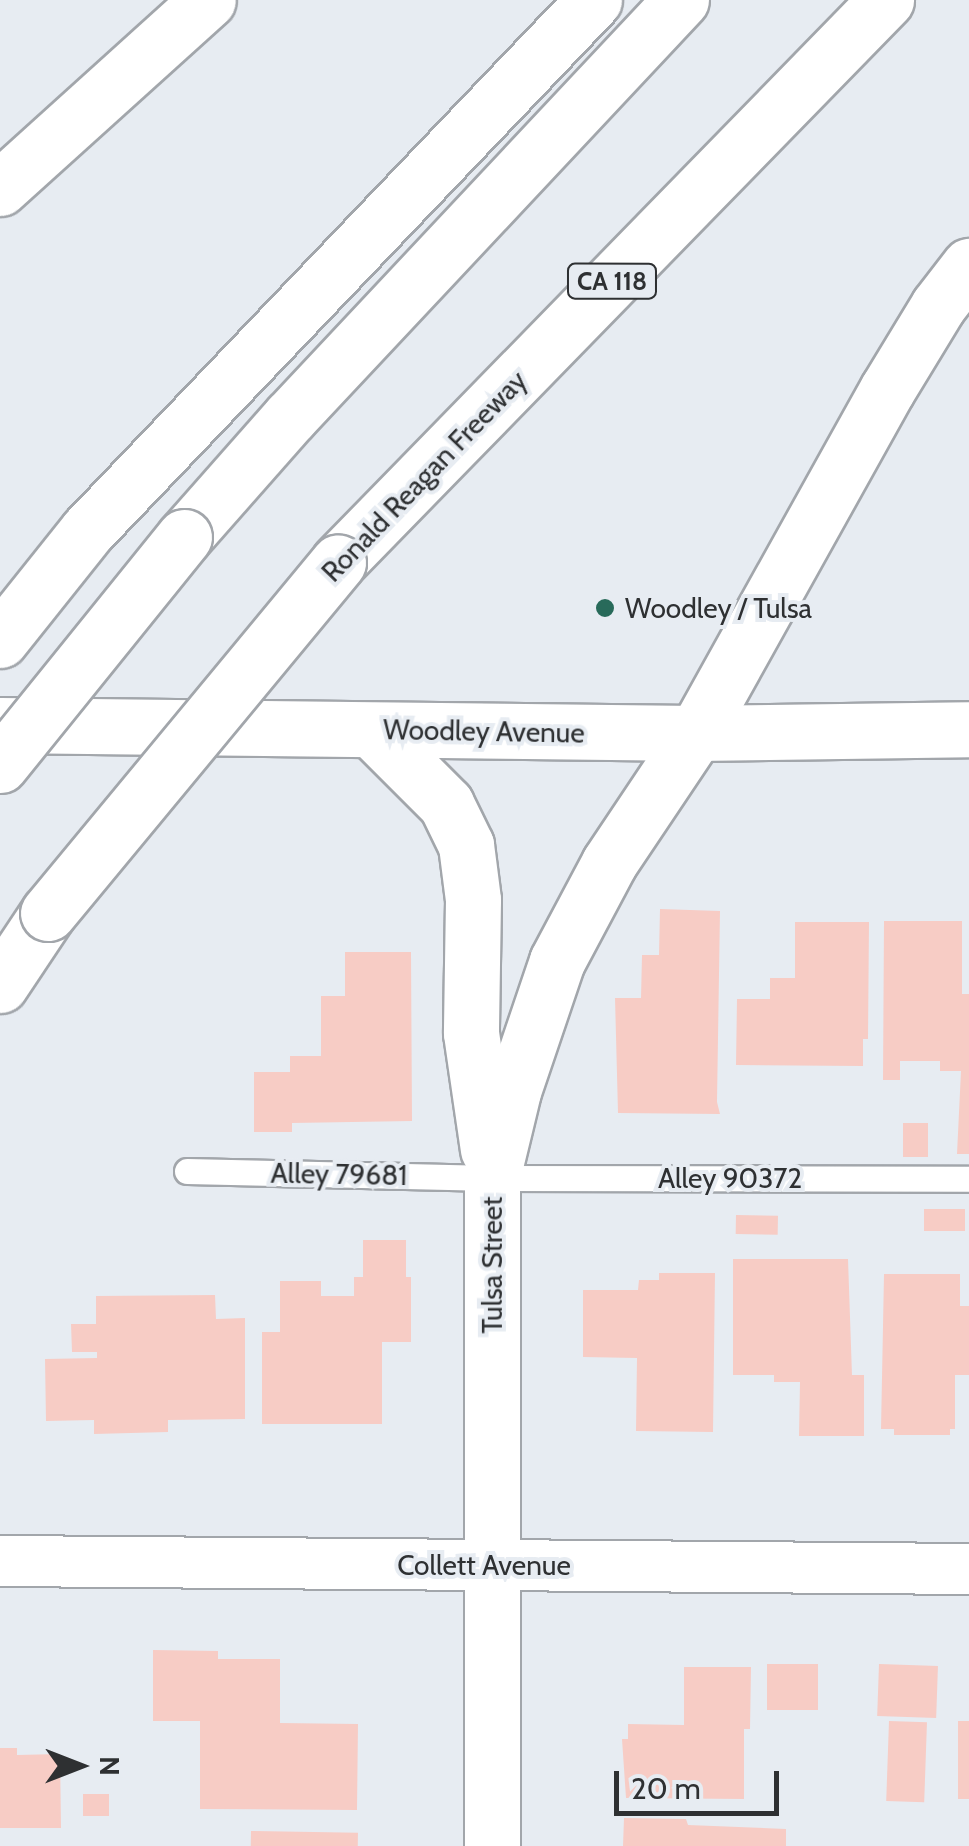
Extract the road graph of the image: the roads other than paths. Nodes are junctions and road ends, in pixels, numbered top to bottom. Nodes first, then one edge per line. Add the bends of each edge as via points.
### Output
1 (208, 0) edge
2 (594, 0) edge
3 (681, 0) edge
4 (886, 0) edge
5 (0, 188) edge
6 (969, 266) edge
7 (0, 640) edge
8 (0, 725) edge
9 (969, 729) edge
10 (372, 730) junction
11 (696, 733) junction
12 (0, 765) edge
13 (0, 985) edge
14 (187, 1171) dead end
15 (492, 1178) junction
16 (969, 1179) edge
17 (0, 1561) edge
18 (494, 1566) junction
19 (969, 1569) edge
20 (492, 1846) edge

1 - 5 main road
2 - 7 main road via 86,531
3 - 12 main road, bridge via 289,418
4 - 13 main road, Ronald Reagan Freeway / CA 118, bridge via 338,562 48,913
6 - 11 main road, Tulsa Street via 887,390
8 - 10 main road, Woodley Avenue
9 - 11 main road, Woodley Avenue
10 - 11 main road, Woodley Avenue
10 - 15 main road via 446,804 466,845 474,900 471,1033
11 - 15 main road, Tulsa Street via 609,863 557,961 512,1091
14 - 15 lane, Alley 79681
15 - 16 lane, Alley 90372
15 - 18 main road, Tulsa Street
17 - 18 street, Collett Avenue
18 - 19 street, Collett Avenue
18 - 20 main road, Tulsa Street

